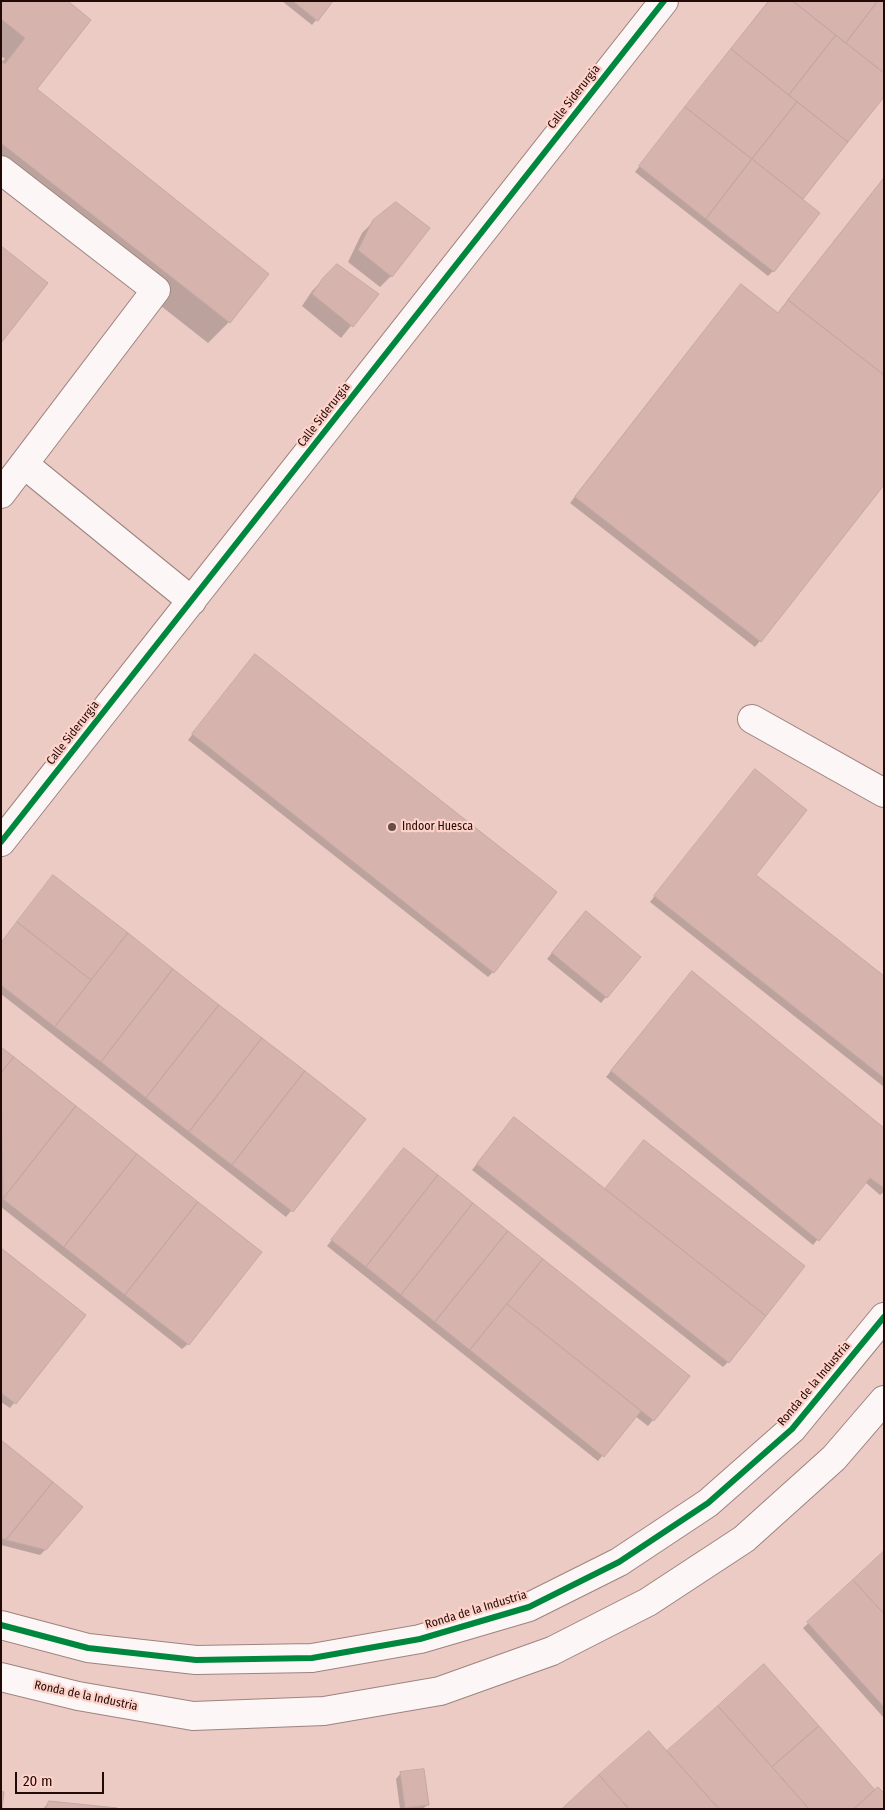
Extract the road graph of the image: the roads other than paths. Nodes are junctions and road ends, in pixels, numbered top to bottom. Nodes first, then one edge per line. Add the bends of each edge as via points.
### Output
1 (664, 1) edge
2 (1, 170) edge
3 (25, 465) junction
4 (1, 494) edge
5 (192, 601) junction
6 (752, 719) dead end
7 (884, 793) edge
8 (1, 842) edge
9 (884, 1317) edge
10 (884, 1400) edge
11 (1, 1625) edge
12 (1, 1677) edge

1 - 5 street, Calle Siderurgia
2 - 3 street via 156,290
3 - 4 street
3 - 5 street
5 - 8 street, Calle Siderurgia
6 - 7 street
9 - 11 street, Ronda de la Industria via 792,1429 708,1503 619,1562 529,1607 420,1639 312,1658 186,1659 88,1648
10 - 12 street, Ronda de la Industria via 834,1458 744,1539 648,1602 552,1651 440,1691 324,1711 192,1716 78,1696

